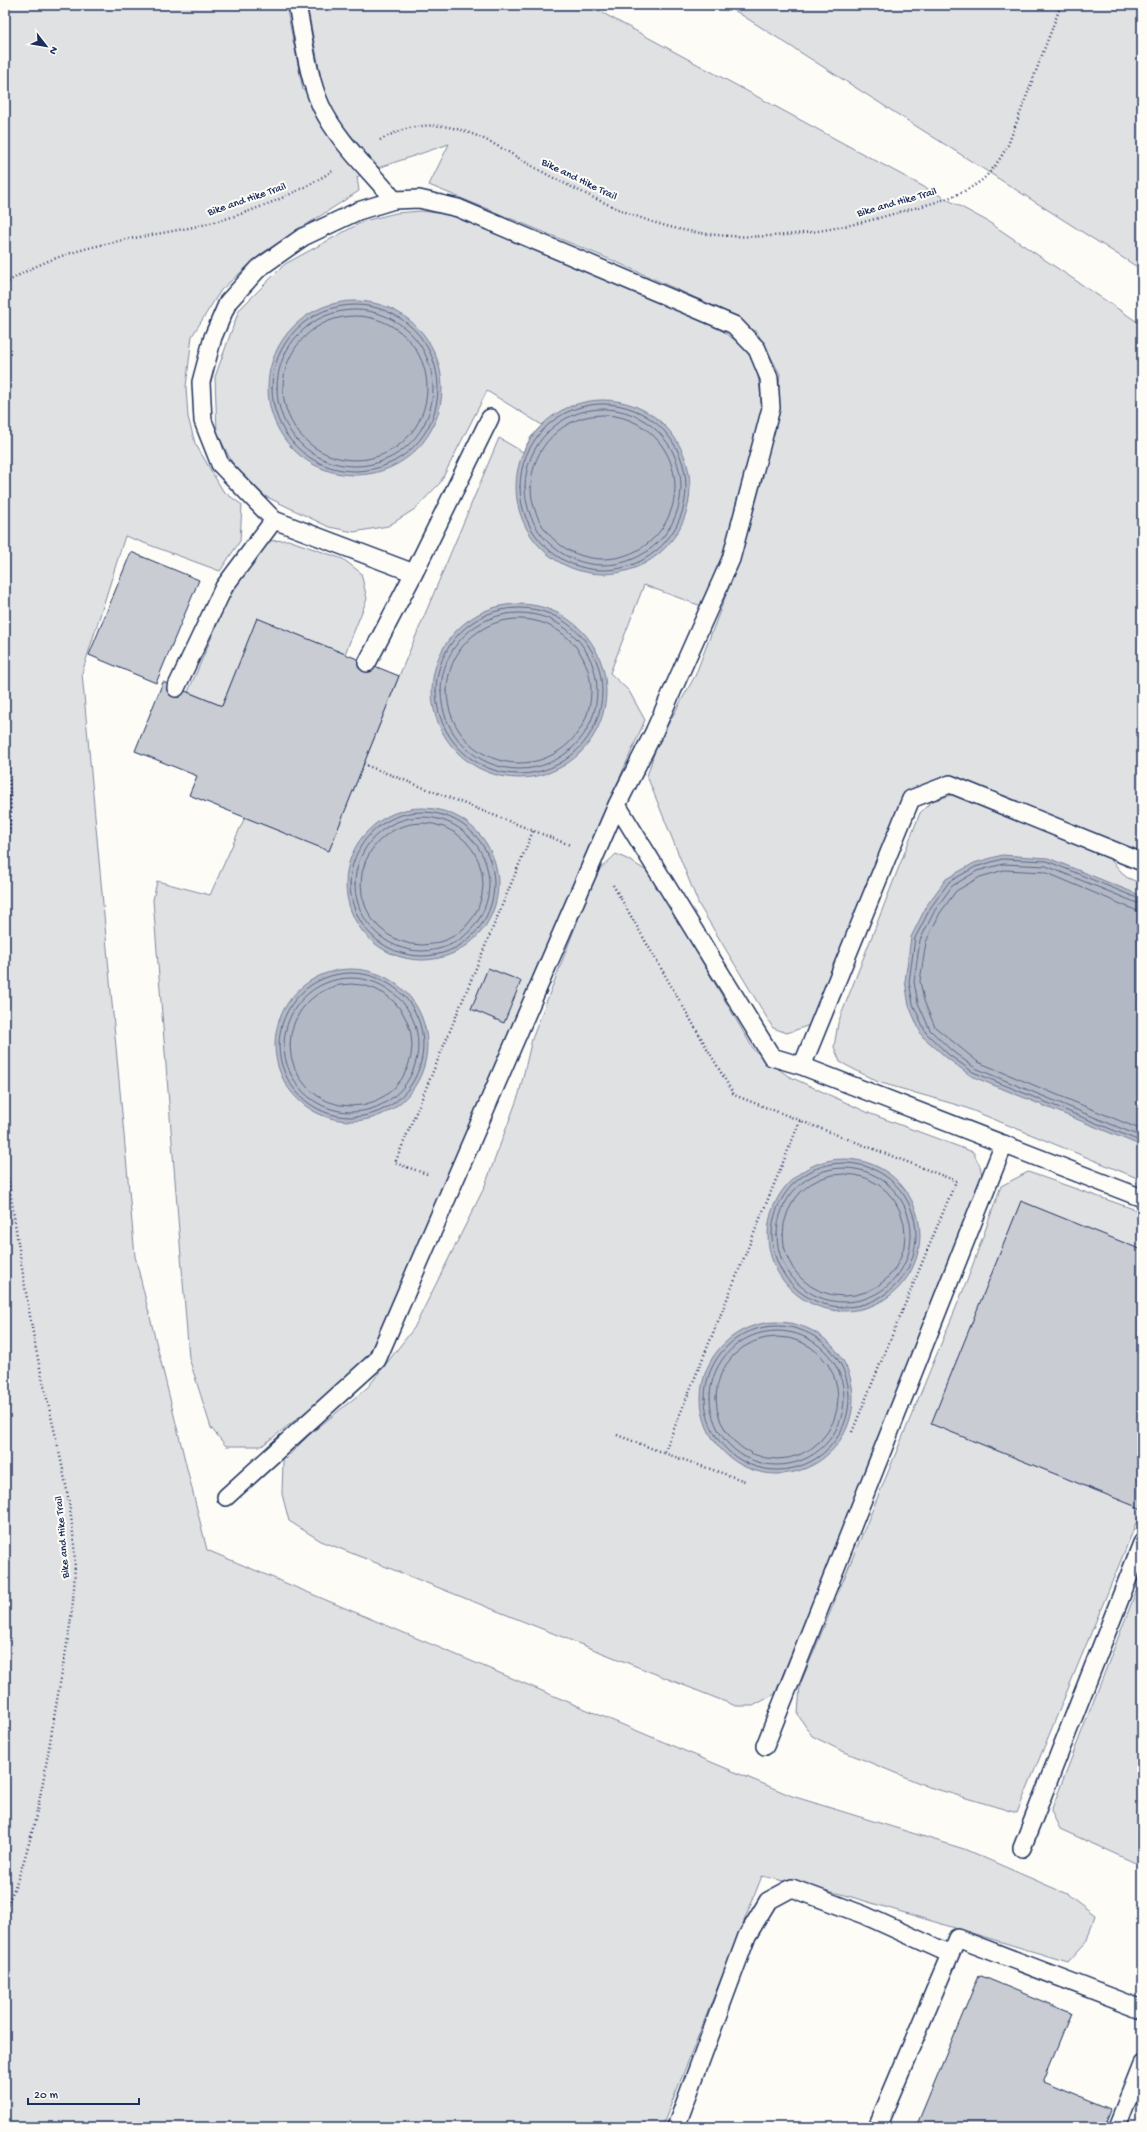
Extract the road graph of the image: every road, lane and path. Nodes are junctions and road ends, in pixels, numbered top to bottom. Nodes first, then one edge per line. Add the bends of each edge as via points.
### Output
1 (297, 5) edge
2 (1061, 5) edge
3 (354, 155) junction
4 (394, 200) junction
5 (5, 284) edge
6 (490, 418) dead end
7 (274, 520) junction
8 (414, 573) junction
9 (367, 663) dead end
10 (176, 688) dead end
11 (5, 700) edge
12 (363, 764) dead end
13 (617, 805) junction
14 (533, 831) junction
15 (596, 855) junction
16 (1142, 862) edge
17 (5, 882) edge
18 (802, 1066) junction
19 (800, 1121) junction
20 (1004, 1144) junction
21 (5, 1158) edge
22 (956, 1181) junction
23 (454, 1183) junction
24 (985, 1193) junction
25 (1142, 1198) edge
26 (852, 1432) dead end
27 (617, 1434) dead end
28 (664, 1453) junction
29 (745, 1481) dead end
30 (226, 1497) dead end
31 (1142, 1543) edge
32 (765, 1746) dead end
33 (1022, 1848) dead end
34 (5, 1910) edge
35 (950, 1954) junction
36 (1142, 2009) edge
37 (1142, 2064) edge
38 (676, 2127) edge
39 (877, 2127) edge
40 (1117, 2127) edge

1 - 3 lane via 309,67 321,105
2 - 3 path, Bike and Hike Trail via 1008,145 998,163 982,180 936,202 831,229 749,237 699,233 656,223 612,206 552,177 497,144 465,131 441,125 414,126 386,136
3 - 4 lane
3 - 5 path, Bike and Hike Trail via 296,192 249,210 200,225 77,250 32,267
4 - 7 lane via 358,211 303,237 260,268 228,302 213,337 201,382 203,421 220,464
4 - 13 lane via 419,199 458,208 734,325 757,349 769,378 771,408 731,559 654,732
6 - 8 lane
7 - 8 lane
7 - 10 lane via 224,587
8 - 9 lane
11 - 17 path via 11,811
12 - 14 path
13 - 15 lane
13 - 18 lane via 772,1056
14 - 15 path
14 - 23 path via 395,1163
15 - 19 path via 734,1095
15 - 23 lane
16 - 18 lane via 950,784 911,799
18 - 20 lane
19 - 22 path
19 - 28 path
20 - 24 lane
20 - 25 lane
21 - 34 path, Bike and Hike Trail via 36,1348 69,1500 75,1582 58,1696 31,1843
22 - 24 path
22 - 26 path
23 - 30 lane via 378,1360
24 - 32 lane
27 - 28 path
28 - 29 path
31 - 33 lane
35 - 36 lane via 957,1938
35 - 38 lane via 864,1915 792,1888 768,1900 747,1936
35 - 39 lane
37 - 40 lane

